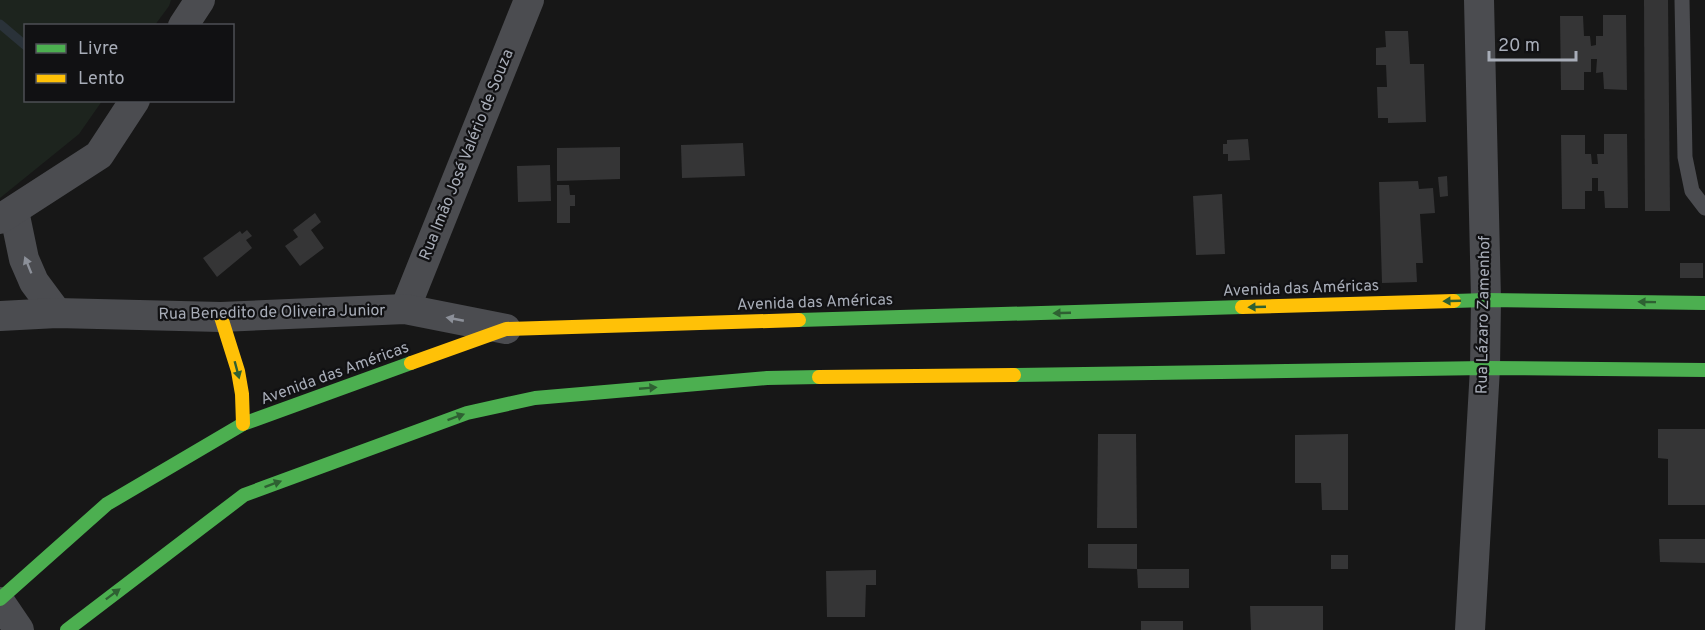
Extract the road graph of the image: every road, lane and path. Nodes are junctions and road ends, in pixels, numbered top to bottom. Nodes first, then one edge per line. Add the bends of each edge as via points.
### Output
1 (200, 0) edge
2 (529, 0) edge
3 (1479, 0) edge
4 (1682, 0) edge
5 (184, 24) edge
6 (134, 102) edge
7 (1705, 208) edge
8 (7, 215) edge
9 (1486, 300) junction
10 (1705, 303) edge
11 (405, 309) junction
12 (57, 314) junction
13 (0, 316) edge
14 (221, 317) junction
15 (506, 329) junction
16 (1485, 368) junction
17 (1705, 370) edge
18 (243, 424) junction
19 (0, 600) edge
20 (19, 630) edge
21 (67, 630) edge
22 (1470, 630) edge

1 - 5 street
2 - 11 street, Rua Imão José Valério de Souza
3 - 9 street, Rua Lázaro Zamenhof
4 - 7 lane via 1685,157 1692,191
6 - 8 street via 99,154
12 -> 8 street via 34,282
10 -> 9 main road, Avenida das Américas
9 -> 15 main road, Avenida das Américas
9 - 16 street, Rua Lázaro Zamenhof
11 - 14 street, Rua Benedito de Oliveira Junior
15 -> 11 street, Rua Benedito de Oliveira Junior
12 - 13 street, Rua Benedito de Oliveira Junior
12 - 14 street, Rua Benedito de Oliveira Junior
14 -> 18 main road via 238,371
15 - 18 main road, Avenida das Américas
16 - 17 main road
21 -> 16 main road via 244,495 467,413 535,398 767,378
16 - 22 street, Rua Lázaro Zamenhof
18 - 19 main road, Avenida das Américas via 107,504
19 - 20 street

